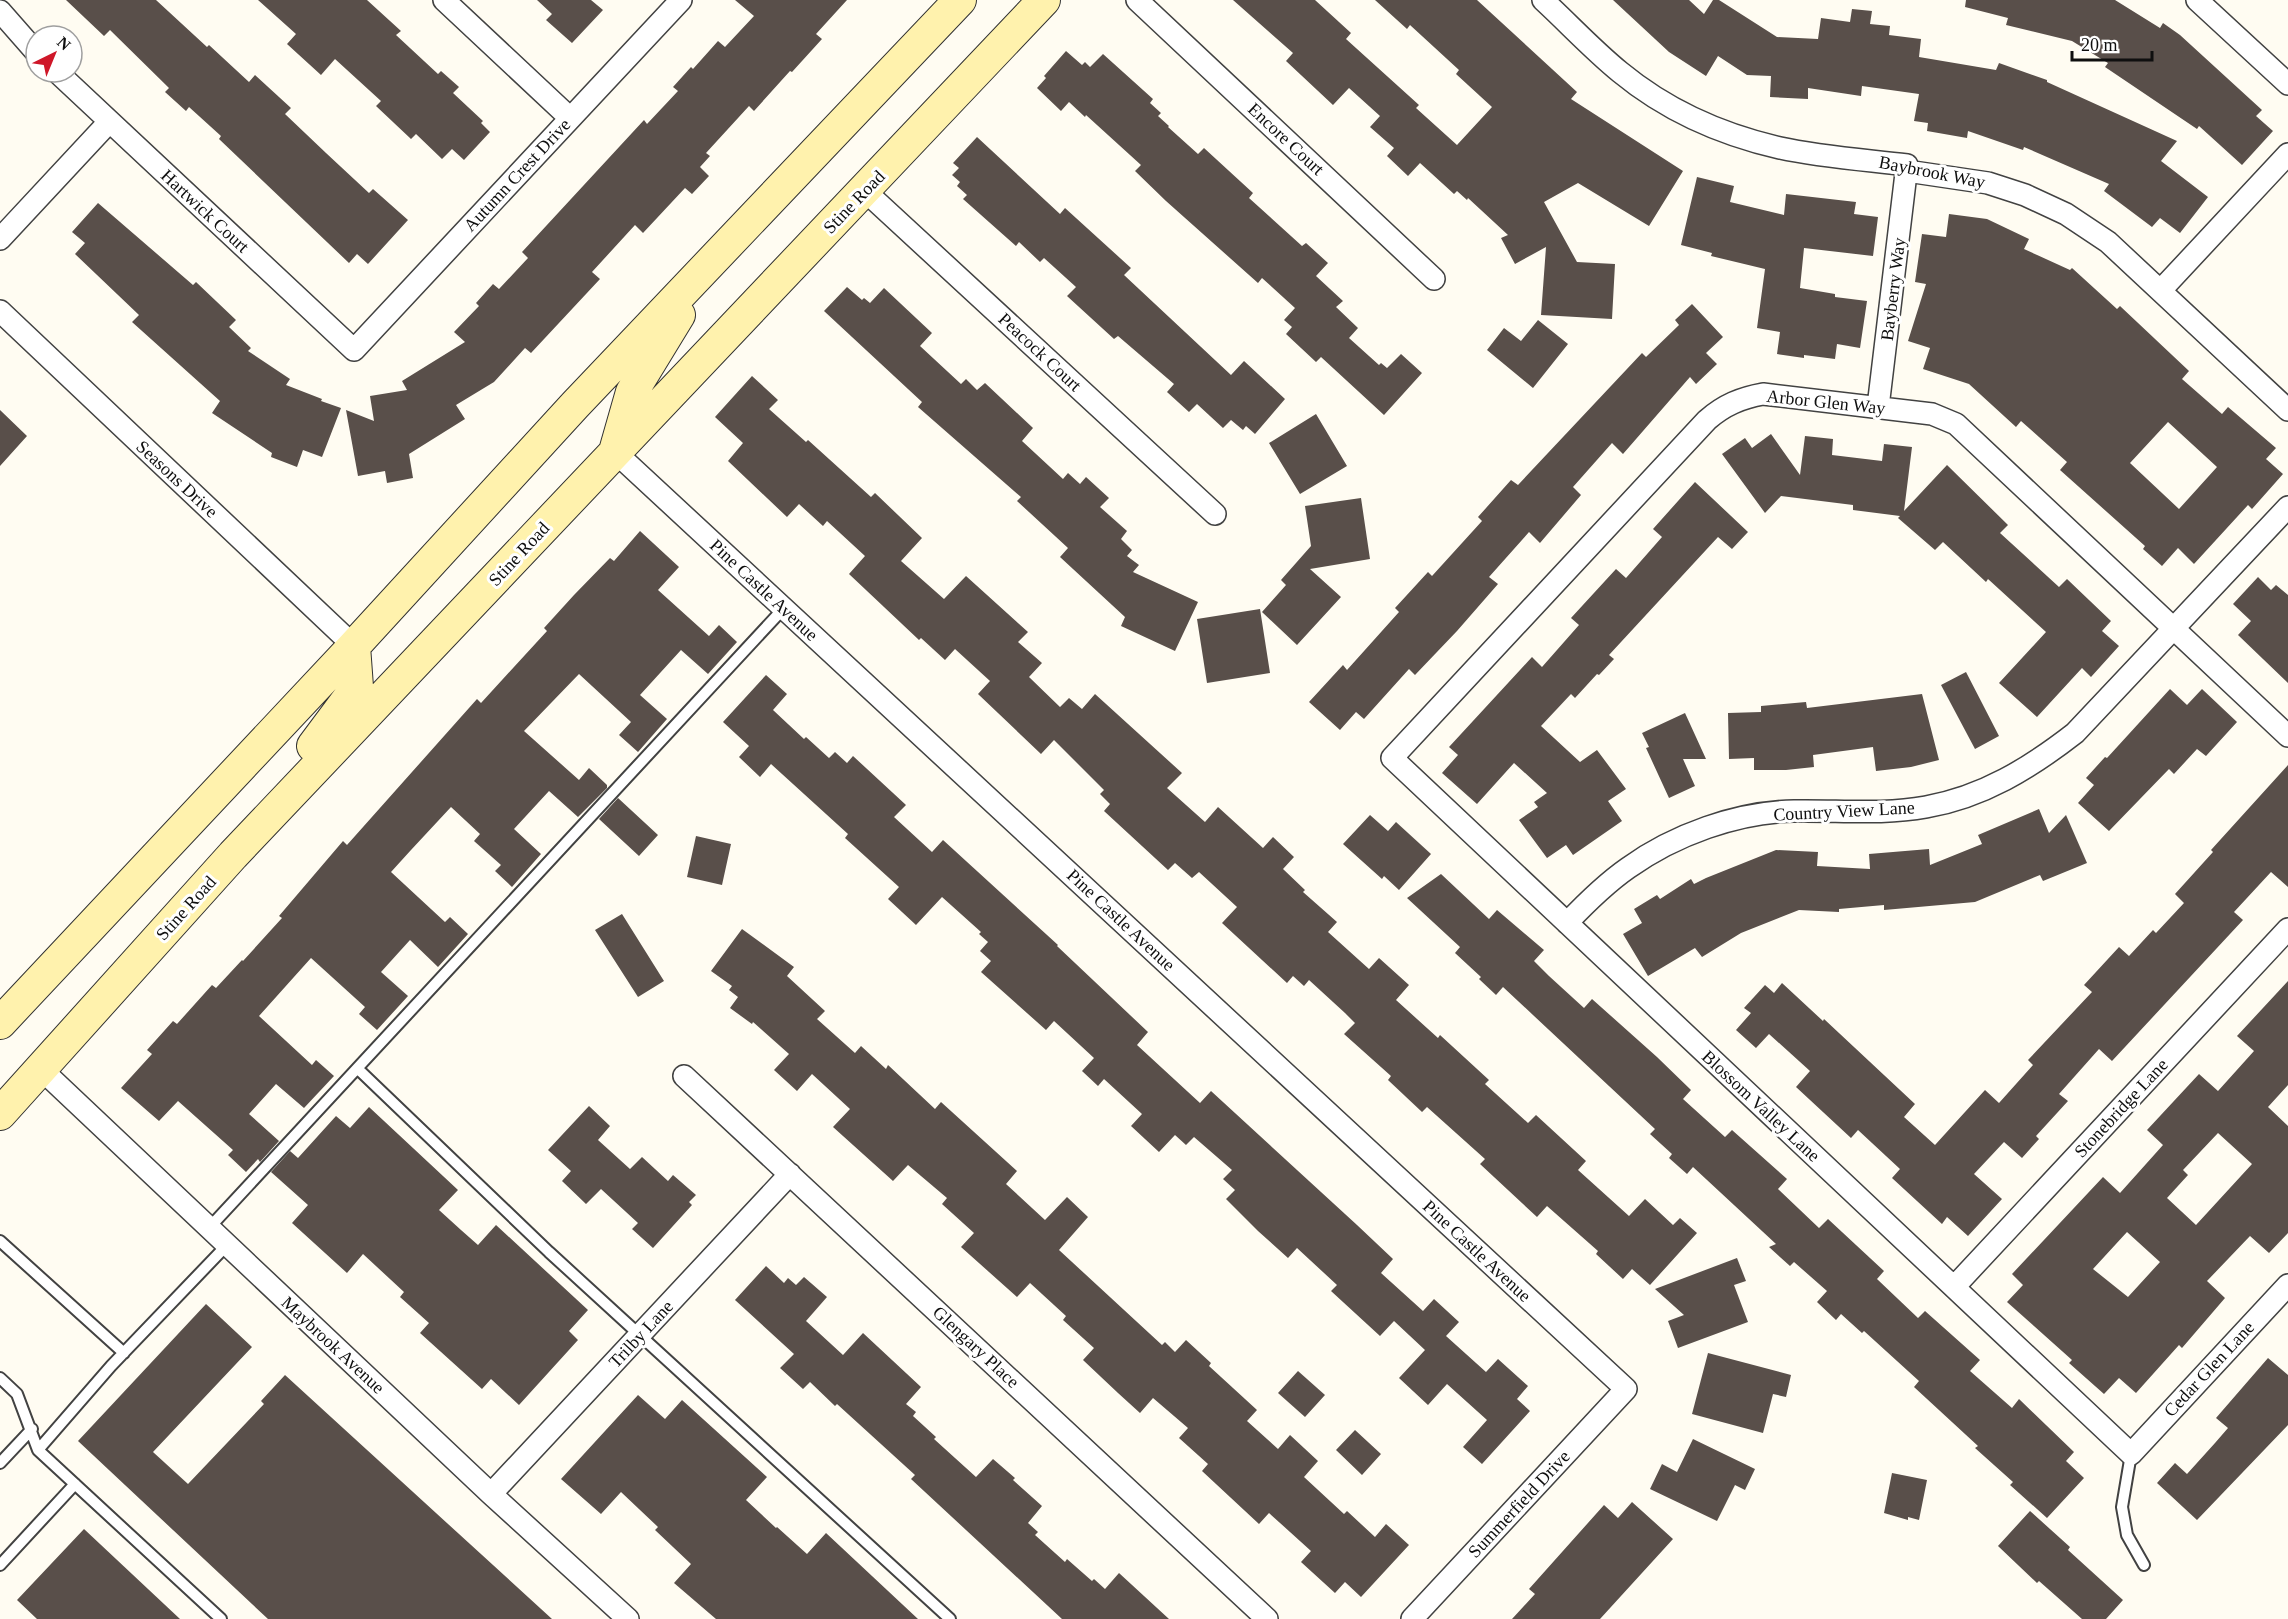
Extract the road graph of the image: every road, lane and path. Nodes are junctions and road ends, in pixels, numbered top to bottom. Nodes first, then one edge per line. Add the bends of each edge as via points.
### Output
1 (444, 0) edge
2 (681, 0) edge
3 (960, 0) edge
4 (1044, 0) edge
5 (1137, 0) edge
6 (1543, 0) edge
7 (2197, 0) edge
8 (0, 11) edge
9 (24, 38) edge
10 (70, 84) edge
11 (2288, 84) edge
12 (570, 118) junction
13 (110, 122) junction
14 (2288, 154) edge
15 (1907, 171) junction
16 (865, 191) junction
17 (0, 239) edge
18 (713, 261) junction
19 (1434, 279) dead end
20 (2161, 290) junction
21 (0, 312) edge
22 (354, 350) joint
23 (1878, 407) junction
24 (2288, 410) edge
25 (615, 452) junction
26 (2288, 507) edge
27 (1215, 514) dead end
28 (784, 608) junction
29 (2174, 629) junction
30 (354, 646) junction
31 (2288, 736) edge
32 (1392, 758) joint
33 (232, 855) junction
34 (1567, 923) junction
35 (2288, 929) edge
36 (0, 1023) edge
37 (41, 1069) junction
38 (358, 1069) junction
39 (684, 1076) dead end
40 (0, 1114) edge
41 (790, 1174) junction
42 (209, 1228) junction
43 (0, 1241) edge
44 (227, 1245) junction
45 (2288, 1285) edge
46 (1954, 1287) junction
47 (639, 1336) junction
48 (124, 1353) junction
49 (0, 1378) edge
50 (1626, 1389) joint
51 (32, 1429) junction
52 (38, 1450) junction
53 (2131, 1454) junction
54 (0, 1464) edge
55 (75, 1484) junction
56 (491, 1494) junction
57 (0, 1565) edge
58 (2144, 1565) dead end
59 (221, 1619) edge
60 (628, 1619) edge
61 (950, 1619) edge
62 (1267, 1619) edge
63 (1412, 1619) edge

1 - 12 street
2 - 12 street, Autumn Crest Drive
3 - 18 main road
4 - 16 main road, Stine Road
5 - 19 street, Encore Court
6 - 15 street, Baybrook Way via 1621,73 1697,121 1782,148 1907,165
7 - 11 street
8 - 9 street
10 - 13 street, Hartwick Court
12 - 22 street, Autumn Crest Drive
13 - 17 street
13 - 22 street, Hartwick Court
14 - 20 street
15 - 20 street, Baybrook Way via 1988,183 2066,214 2108,242
15 - 23 street, Bayberry Way
16 - 25 main road, Stine Road
16 - 27 street, Peacock Court
18 - 25 main road via 632,392
18 - 30 main road
20 - 24 street, Baybrook Way
21 - 30 street, Seasons Drive
23 - 29 street, Arbor Glen Way via 1932,414 1956,424
23 - 32 street, Arbor Glen Way via 1763,394 1739,399 1718,410
25 - 28 street, Pine Castle Avenue
25 - 33 main road, Stine Road
26 - 29 street, Country View Lane
28 - 38 lane
28 - 50 street, Pine Castle Avenue
29 - 31 street, Arbor Glen Way
29 - 34 street, Country View Lane via 2075,733 2036,763 1998,784 1927,807 1884,812 1791,811 1703,829 1628,868
30 - 33 main road via 357,687
30 - 36 main road
32 - 34 street, Blossom Valley Lane
33 - 37 main road, Stine Road
34 - 46 street, Blossom Valley Lane
35 - 46 street, Stonebridge Lane
37 - 40 main road, Stine Road
37 - 42 street, Maybrook Avenue
38 - 42 lane
38 - 47 lane
39 - 41 street, Glengary Place
41 - 47 street, Trilby Lane
41 - 62 street, Glengary Place
42 - 44 street, Maybrook Avenue
43 - 48 lane
44 - 48 lane
44 - 56 street, Maybrook Avenue
45 - 53 street, Cedar Glen Lane
46 - 53 street, Blossom Valley Lane
47 - 56 street, Trilby Lane
47 - 61 lane
48 - 52 lane
49 - 51 lane via 17,1394
50 - 63 street, Summerfield Drive
51 - 52 lane
51 - 54 lane
52 - 55 lane
53 - 58 lane via 2122,1507 2127,1535
55 - 57 lane
55 - 59 lane
56 - 60 street, Maybrook Avenue

